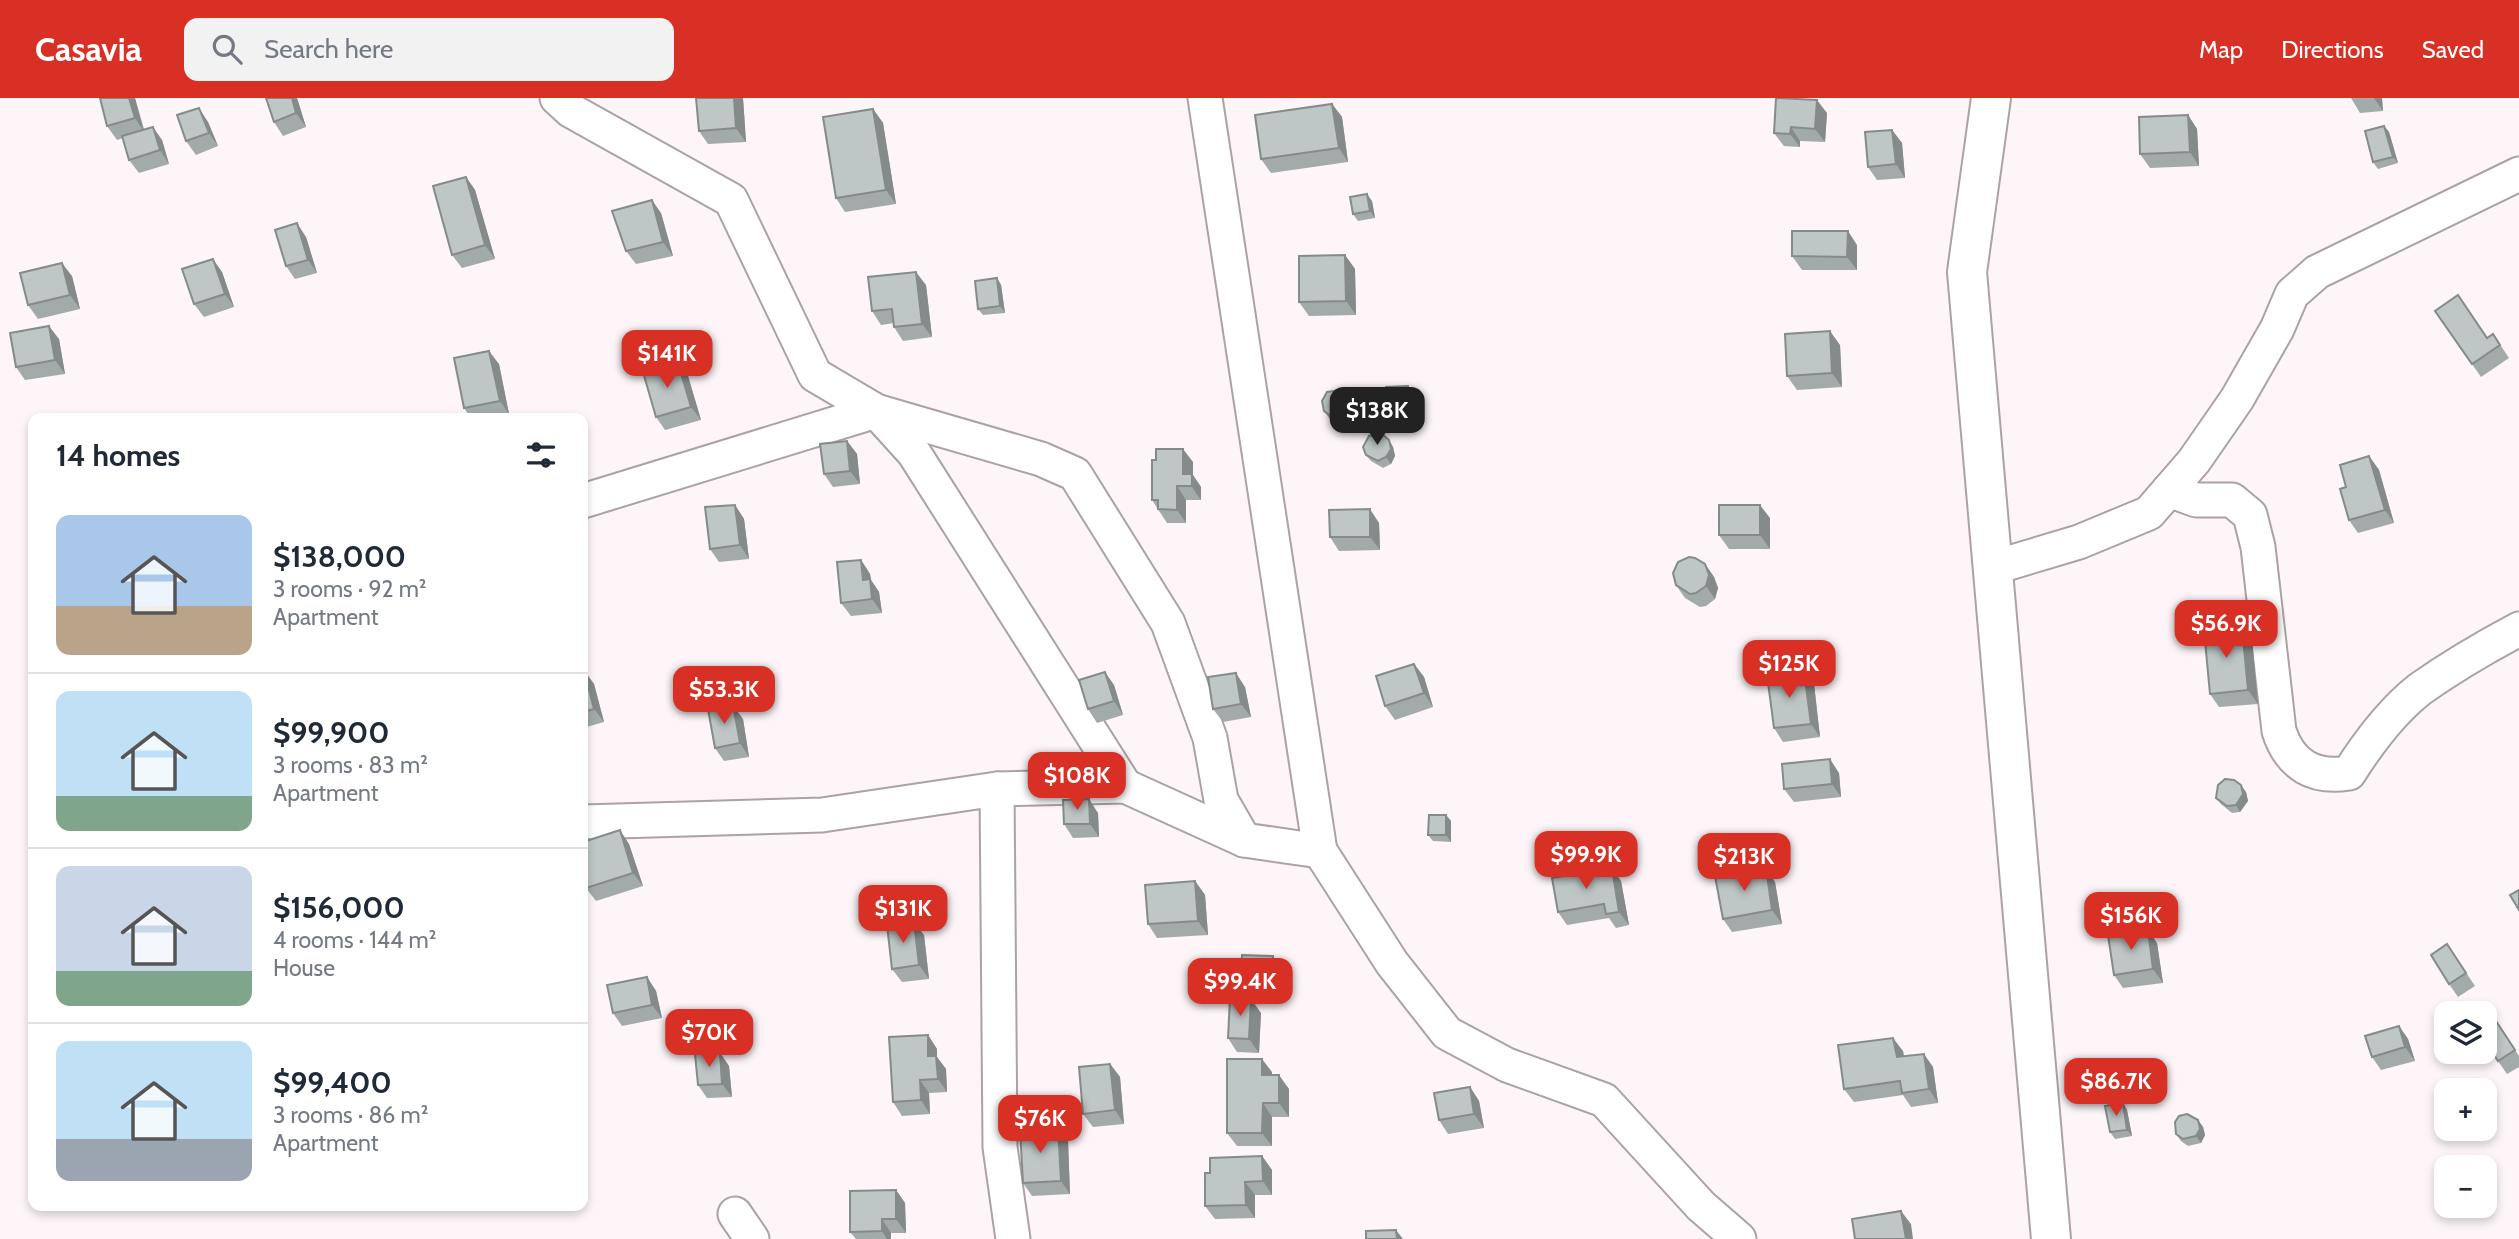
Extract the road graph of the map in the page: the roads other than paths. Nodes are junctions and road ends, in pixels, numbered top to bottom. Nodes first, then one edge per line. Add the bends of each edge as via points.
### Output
1 (557, 98) edge
2 (1205, 98) edge
3 (1992, 98) edge
4 (2519, 174) edge
5 (876, 411) junction
6 (2169, 490) junction
7 (588, 499) edge
8 (1992, 568) junction
9 (2519, 629) edge
10 (1125, 786) junction
11 (997, 789) junction
12 (588, 822) edge
13 (1244, 840) junction
14 (1320, 850) junction
15 (1013, 1239) edge
16 (1739, 1239) edge
17 (2051, 1239) edge

1 - 5 street via 570,110 731,200 815,375
2 - 14 street
3 - 8 main road via 1966,272
4 - 6 street via 2317,272 2292,294 2237,399
5 - 7 street
5 - 10 street via 914,453
5 - 13 street via 1041,459 1075,474 1168,624 1210,738 1221,800
6 - 8 street via 2148,513 2078,542
6 - 9 street via 2196,500 2232,500 2250,515 2258,547 2279,731 2285,749 2298,763 2318,773 2349,773 2372,740 2419,690
8 - 17 main road
10 - 11 street
10 - 13 street
11 - 12 street via 822,815
11 - 15 street via 1000,1147
13 - 14 street
14 - 16 street via 1392,963 1447,1032 1507,1065 1604,1100 1701,1206

